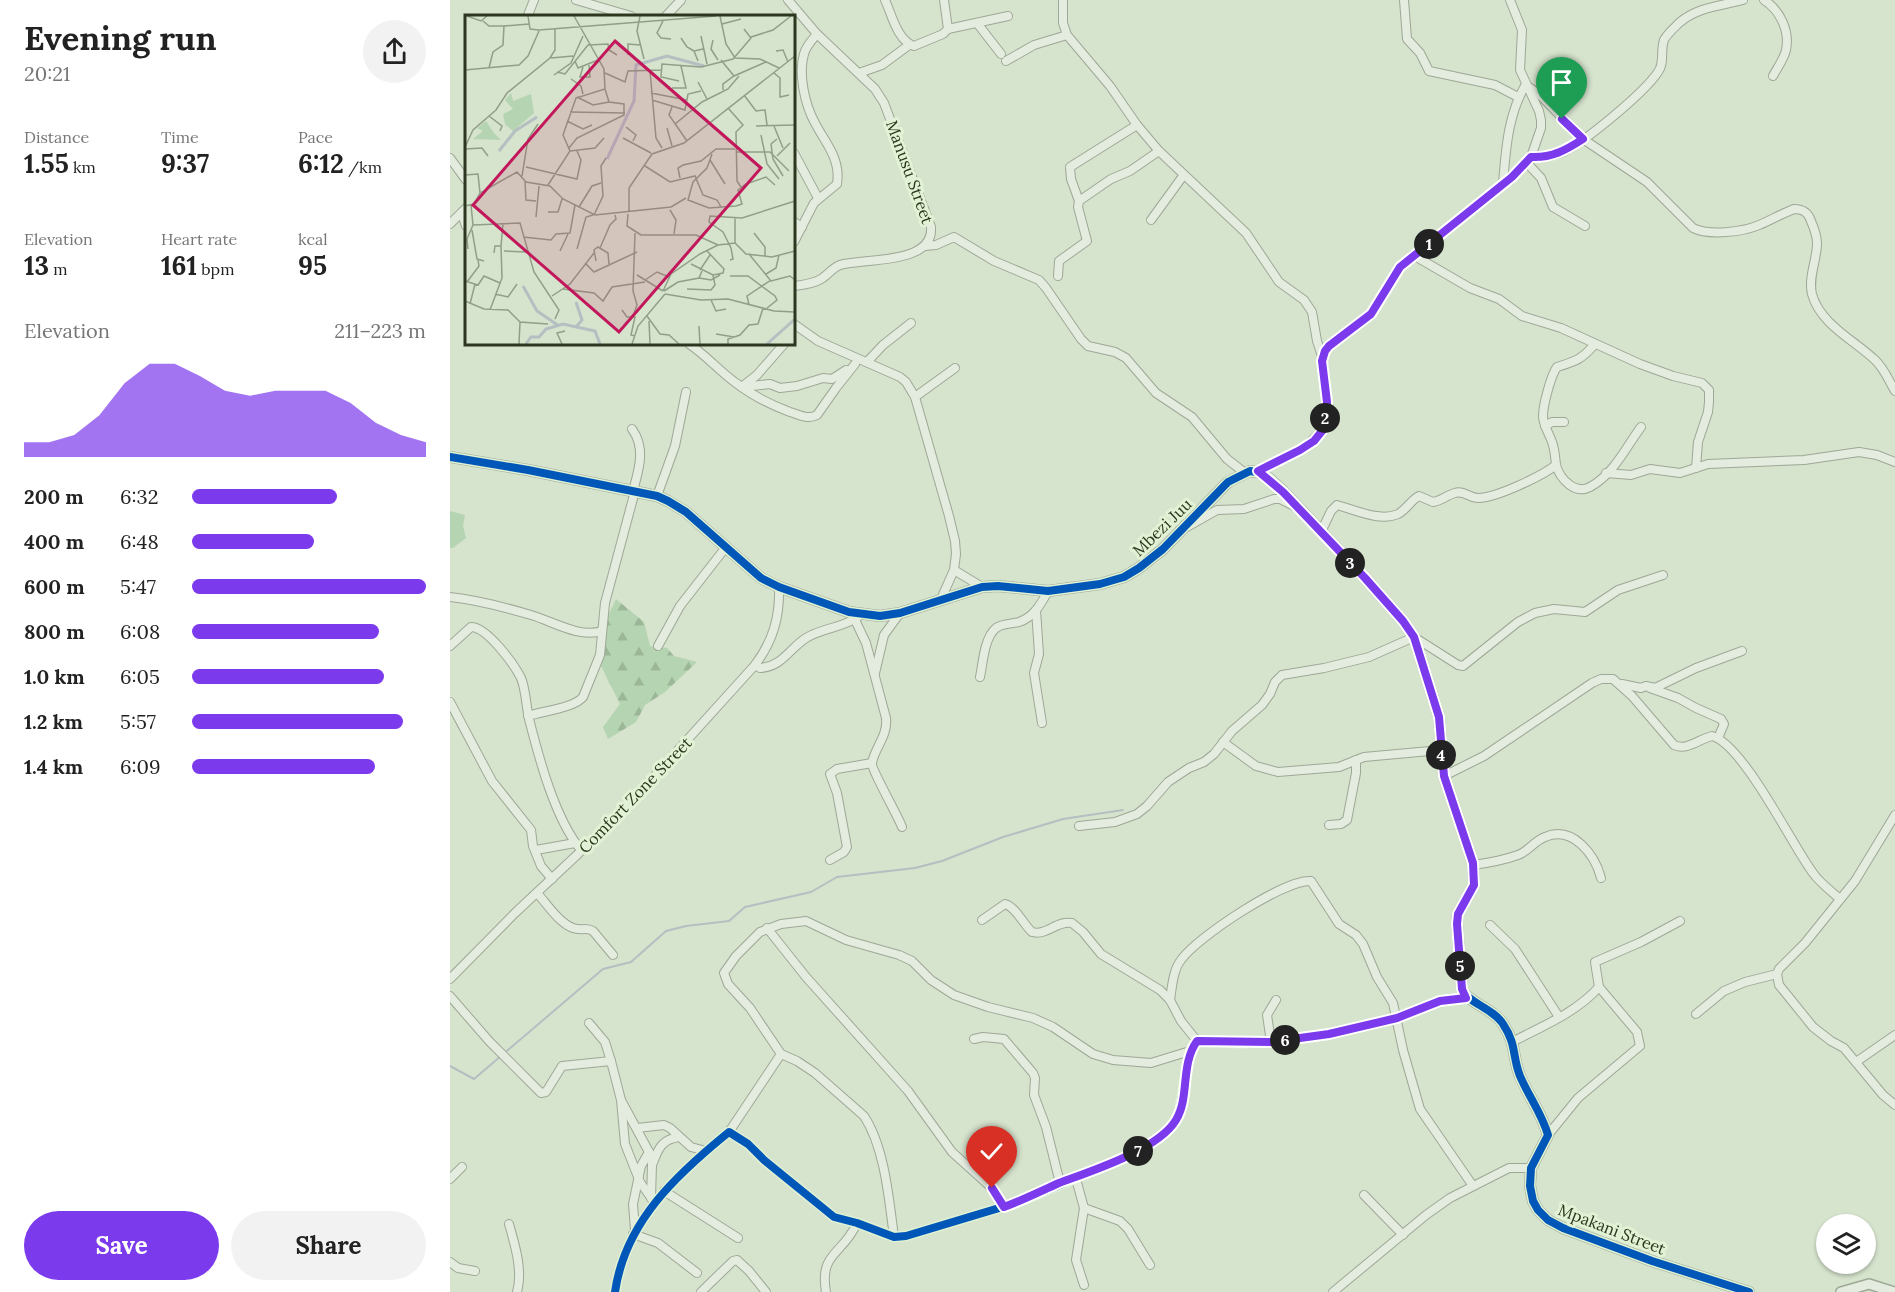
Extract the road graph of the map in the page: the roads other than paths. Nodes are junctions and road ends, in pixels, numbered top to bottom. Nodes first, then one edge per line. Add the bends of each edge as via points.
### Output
1 (534, 0) edge
2 (576, 0) edge
3 (681, 0) edge
4 (788, 0) edge
5 (885, 0) edge
6 (944, 0) edge
7 (1063, 0) edge
8 (1404, 0) edge
9 (1510, 0) edge
10 (1743, 0) edge
11 (1764, 0) edge
12 (593, 3) edge
13 (528, 15) edge
14 (628, 15) edge
15 (667, 15) edge
16 (1008, 16) dead end
17 (977, 23) junction
18 (948, 29) junction
19 (817, 34) junction
20 (1067, 35) junction
21 (909, 45) junction
22 (859, 74) junction
23 (1773, 76) dead end
24 (1526, 85) junction
25 (1518, 98) junction
26 (1137, 125) junction
27 (1583, 139) junction
28 (1159, 152) junction
29 (795, 155) edge
30 (450, 158) edge
31 (1529, 160) junction
32 (1183, 176) junction
33 (465, 179) edge
34 (1503, 183) junction
35 (818, 198) junction
36 (1079, 201) junction
37 (464, 211) edge
38 (1151, 220) dead end
39 (795, 223) edge
40 (450, 224) edge
41 (1584, 226) dead end
42 (802, 227) junction
43 (795, 240) edge
44 (925, 246) junction
45 (1413, 255) junction
46 (1058, 276) dead end
47 (795, 286) edge
48 (911, 323) dead end
49 (795, 328) edge
50 (1595, 344) junction
51 (690, 345) edge
52 (783, 345) edge
53 (1322, 356) junction
54 (855, 359) junction
55 (867, 362) junction
56 (955, 368) dead end
57 (742, 387) junction
58 (1895, 391) edge
59 (686, 392) dead end
60 (915, 398) junction
61 (1564, 422) dead end
62 (1545, 426) junction
63 (1641, 427) dead end
64 (632, 429) dead end
65 (450, 457) edge
66 (1895, 462) edge
67 (1557, 465) junction
68 (1696, 468) junction
69 (1258, 471) junction
70 (1245, 473) junction
71 (1606, 474) junction
72 (634, 491) junction
73 (657, 496) junction
74 (1299, 508) junction
75 (1179, 531) junction
76 (1321, 532) junction
77 (726, 547) junction
78 (954, 570) junction
79 (1662, 575) dead end
80 (779, 587) junction
81 (982, 587) junction
82 (1048, 591) junction
83 (450, 597) edge
84 (940, 599) junction
85 (1036, 610) junction
86 (900, 613) junction
87 (859, 617) junction
88 (602, 630) junction
89 (1414, 637) junction
90 (450, 646) edge
91 (658, 646) dead end
92 (1742, 651) dead end
93 (755, 665) junction
94 (874, 677) junction
95 (980, 677) dead end
96 (1621, 684) junction
97 (1646, 686) junction
98 (450, 702) edge
99 (528, 716) junction
100 (1042, 723) dead end
101 (1718, 738) junction
102 (1223, 742) junction
103 (1441, 750) junction
104 (1356, 760) junction
105 (872, 763) junction
106 (1444, 776) junction
107 (1895, 814) edge
108 (1329, 825) dead end
109 (1079, 826) dead end
110 (902, 827) dead end
111 (575, 843) junction
112 (536, 850) junction
113 (581, 850) junction
114 (830, 860) dead end
115 (1473, 865) junction
116 (1601, 878) dead end
117 (552, 879) junction
118 (537, 893) junction
119 (1840, 899) junction
120 (982, 921) dead end
121 (1680, 921) dead end
122 (1490, 925) dead end
123 (767, 928) junction
124 (613, 955) dead end
125 (1777, 974) junction
126 (450, 979) edge
127 (1599, 987) junction
128 (450, 996) edge
129 (1466, 998) junction
130 (1170, 1000) junction
131 (1276, 1000) dead end
132 (1696, 1014) dead end
133 (1559, 1017) junction
134 (1397, 1018) junction
135 (589, 1023) dead end
136 (1895, 1035) edge
137 (974, 1039) dead end
138 (1514, 1041) junction
139 (1197, 1042) junction
140 (1271, 1042) junction
141 (1190, 1051) junction
142 (781, 1054) junction
143 (611, 1061) junction
144 (1856, 1062) junction
145 (621, 1100) junction
146 (1895, 1105) edge
147 (633, 1120) junction
148 (622, 1122) junction
149 (637, 1128) junction
150 (729, 1132) junction
151 (1548, 1135) junction
152 (679, 1137) junction
153 (706, 1151) junction
154 (649, 1152) junction
155 (652, 1164) junction
156 (462, 1167) dead end
157 (1531, 1168) junction
158 (450, 1179) edge
159 (1076, 1179) junction
160 (640, 1182) junction
161 (1060, 1183) junction
162 (1473, 1186) junction
163 (664, 1191) junction
164 (1364, 1195) dead end
165 (652, 1200) junction
166 (1004, 1207) junction
167 (1084, 1208) junction
168 (857, 1223) junction
169 (509, 1224) dead end
170 (634, 1232) junction
171 (1403, 1235) junction
172 (894, 1237) junction
173 (738, 1238) dead end
174 (450, 1262) edge
175 (1150, 1265) dead end
176 (475, 1271) dead end
177 (697, 1273) dead end
178 (1084, 1285) dead end
179 (517, 1292) edge
180 (615, 1292) edge
181 (702, 1292) edge
182 (766, 1292) edge
183 (826, 1292) edge
184 (1333, 1292) edge
185 (1749, 1292) edge
186 (1841, 1292) edge
187 (1894, 1292) edge

1 - 13 street
2 - 12 street
3 - 15 street
4 - 19 street, Manusu Street
5 - 21 street via 901,37
6 - 18 street
7 - 20 street
8 - 25 street via 1407,39 1430,71 1495,85
9 - 24 street via 1522,30 1520,63
10 - 27 street via 1699,10 1681,21 1664,41 1659,71
11 - 23 street via 1778,10 1787,41 1786,52
12 - 14 street
16 - 17 street
17 - 18 street
17 - 20 street via 1004,57
18 - 21 street via 917,46
19 - 22 street, Manusu Street
19 - 35 street via 804,53 804,82 810,114 833,152 838,170 837,184
20 - 26 street
21 - 22 street via 882,65
22 - 44 street, Manusu Street via 875,89 893,124 931,227
24 - 25 street
24 - 27 street
24 - 31 street via 1541,120
25 - 34 street via 1508,132
26 - 28 street
26 - 36 street via 1070,167
27 - 31 street via 1552,156
27 - 58 street via 1647,182 1701,232 1750,228 1794,209 1806,212 1817,245 1812,296 1836,328 1877,362
28 - 32 street
28 - 36 street
29 - 35 street
30 - 33 street
31 - 34 street
31 - 41 street via 1553,207
32 - 38 street
32 - 53 street via 1246,233 1279,282 1309,306
34 - 45 street
35 - 42 street
36 - 46 street via 1087,241 1059,261
37 - 40 street
39 - 42 street
42 - 43 street
44 - 47 street, Manusu Street via 906,256 837,266 816,282
44 - 70 street via 954,237 993,261 1039,280 1088,346 1126,358 1156,393 1192,417 1227,459
45 - 50 street via 1470,288 1499,299 1522,316
45 - 53 street via 1396,270 1371,314 1329,346
48 - 55 street via 887,340
49 - 54 street
50 - 62 street via 1580,359 1555,369 1544,409
50 - 68 street via 1707,386 1708,412 1698,442
51 - 57 street
52 - 57 street
53 - 69 street via 1327,402 1322,431 1300,450
54 - 55 street
54 - 57 street via 832,379 780,388 770,384
54 - 57 street via 813,417 777,407
55 - 60 street via 900,377
56 - 60 street
59 - 73 street via 675,446
60 - 78 street via 949,516 956,554
61 - 62 street
62 - 67 street
63 - 71 street
64 - 72 street via 639,441 640,456
65 - 72 street, Mbezi Juu
66 - 68 street via 1859,452
67 - 71 street via 1566,482 1580,489 1592,486
67 - 76 street via 1543,475 1487,496 1475,498 1456,492 1433,502 1419,496 1395,515 1364,513 1337,505
68 - 71 street via 1680,473 1650,469 1631,475
69 - 70 street
69 - 74 street
70 - 75 street, Mbezi Juu via 1219,490
72 - 73 street, Mbezi Juu
72 - 88 street via 609,582
73 - 77 street, Mbezi Juu via 677,506
74 - 75 street via 1280,499 1244,510 1222,508
74 - 76 street
75 - 82 street, Mbezi Juu via 1155,556 1124,577
76 - 89 street via 1384,598
77 - 80 street, Mbezi Juu via 761,578
77 - 91 street via 680,606
78 - 81 street
78 - 84 street
79 - 89 street via 1612,593 1585,612 1554,609 1535,613 1463,666
80 - 87 street, Mbezi Juu
80 - 93 street, Comfort Zone Street via 775,629
81 - 82 street, Mbezi Juu
81 - 84 street, Mbezi Juu
82 - 85 street
83 - 88 street via 488,603 577,631
84 - 86 street, Mbezi Juu
85 - 95 street via 1019,622 995,629
85 - 100 street via 1040,654 1034,673
86 - 87 street, Mbezi Juu
86 - 94 street via 884,635
87 - 93 street via 804,639 773,665
87 - 94 street
88 - 99 street via 600,655 582,699
89 - 102 street via 1369,657 1282,675 1262,705
89 - 103 street via 1439,717
90 - 99 street via 471,627 488,635 519,675
92 - 97 street via 1655,688
93 - 113 street, Comfort Zone Street via 641,791
94 - 105 street via 887,729
96 - 97 street
96 - 101 street via 1674,745 1690,746 1706,738
96 - 106 street via 1613,679 1592,683 1484,756
97 - 101 street via 1721,719 1724,724
98 - 112 street via 492,781 531,830
99 - 111 street via 554,800
101 - 119 street via 1745,766 1813,874
102 - 104 street via 1256,766 1278,772 1339,767
102 - 109 street via 1209,759 1168,782 1137,814 1115,822
103 - 104 street
103 - 106 street
104 - 108 street via 1349,817 1345,823
105 - 110 street
105 - 114 street via 837,769 830,774 847,847
106 - 115 street
107 - 119 street
111 - 112 street
111 - 113 street
112 - 117 street via 541,866
113 - 117 street, Comfort Zone Street
115 - 116 street via 1520,854 1542,838 1557,834 1587,849
115 - 129 street via 1474,885 1458,914 1457,924
117 - 118 street, Comfort Zone Street
118 - 124 street via 571,927 593,931
118 - 126 street, Comfort Zone Street
119 - 125 street
120 - 130 street via 1005,904 1013,908 1032,933 1072,922 1101,954
121 - 127 street via 1595,962
122 - 133 street via 1515,949
123 - 141 street via 806,921 846,940 899,955 954,995 1033,1018 1103,1057 1151,1063
123 - 142 street via 736,956 724,975
123 - 166 street via 908,1091 952,1152 992,1188
125 - 132 street via 1724,992
125 - 144 street via 1779,985 1813,1027 1844,1048
127 - 133 street
127 - 151 street via 1637,1032 1640,1046 1578,1098
128 - 143 street via 541,1093 552,1086 562,1066
129 - 134 street via 1440,1001
129 - 138 street via 1497,1016
130 - 134 street via 1180,961 1194,945 1252,906 1307,880 1314,884 1339,924 1360,939
130 - 139 street
131 - 140 street via 1267,1015
133 - 138 street
134 - 140 street
134 - 162 street via 1420,1109
135 - 143 street via 605,1042
136 - 144 street
137 - 161 street via 1004,1039 1031,1069 1034,1095
138 - 151 street via 1520,1076
139 - 140 street
139 - 141 street
141 - 159 street via 1175,1121 1151,1144
142 - 150 street
142 - 172 street via 814,1073 869,1124 882,1164
143 - 145 street
144 - 146 street
145 - 147 street
145 - 148 street
147 - 148 street
147 - 149 street
148 - 160 street via 625,1144
149 - 152 street via 664,1125
149 - 154 street
150 - 153 street
150 - 168 street via 824,1210
151 - 157 street, Mpakani Street
152 - 153 street via 691,1147
152 - 155 street via 664,1142
153 - 163 street
154 - 155 street
154 - 160 street via 641,1166
155 - 165 street
156 - 158 street
157 - 162 street via 1509,1168
157 - 185 street, Mpakani Street via 1533,1201 1548,1220 1652,1261
159 - 161 street
159 - 167 street
160 - 165 street
160 - 170 street via 633,1210
161 - 166 street
162 - 171 street via 1434,1209
163 - 165 street
163 - 173 street
164 - 171 street
165 - 170 street
166 - 172 street
167 - 175 street via 1120,1221
167 - 178 street via 1076,1255
168 - 172 street
168 - 183 street via 824,1270
169 - 179 street via 519,1277
170 - 177 street via 658,1243
170 - 180 street via 621,1260
171 - 184 street
174 - 176 street
181 - 182 street via 737,1260
186 - 187 street via 1869,1284

